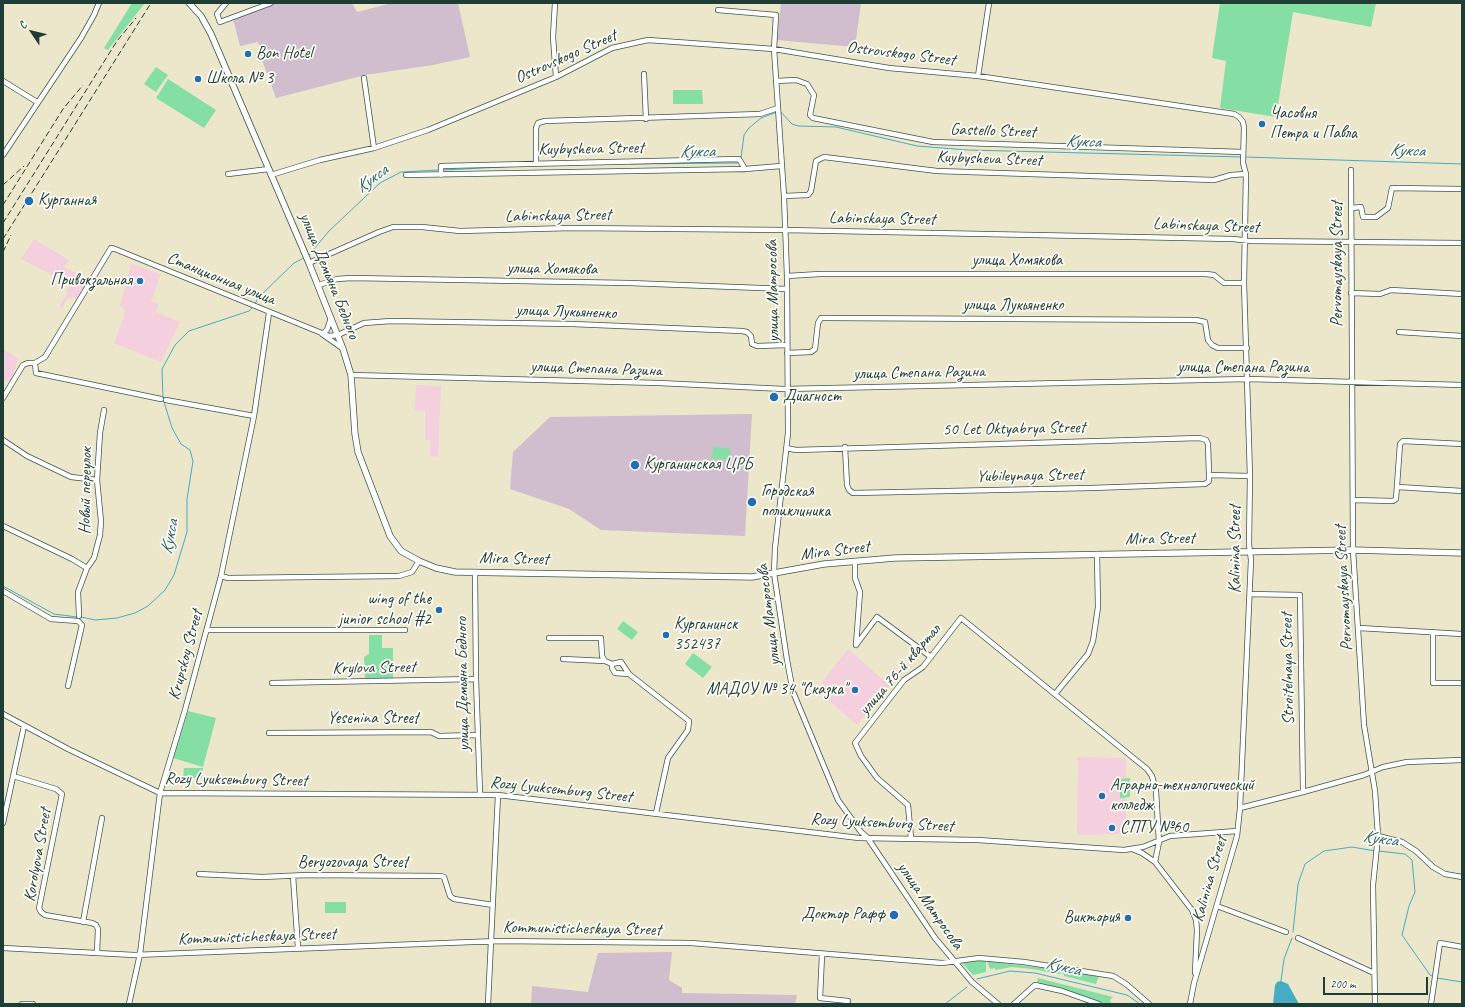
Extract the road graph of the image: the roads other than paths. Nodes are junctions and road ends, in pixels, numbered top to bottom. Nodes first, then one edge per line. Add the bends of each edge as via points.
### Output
1 (98, 3) edge
2 (189, 3) edge
3 (226, 3) edge
4 (271, 3) edge
5 (556, 3) edge
6 (989, 3) edge
7 (718, 10) dead end
8 (774, 48) junction
9 (644, 74) dead end
10 (978, 76) junction
11 (556, 77) junction
12 (364, 78) dead end
13 (3, 81) edge
14 (776, 81) junction
15 (37, 102) junction
16 (778, 111) junction
17 (1234, 114) joint
18 (646, 119) junction
19 (374, 148) junction
20 (1244, 154) junction
21 (3, 155) edge
22 (536, 163) junction
23 (781, 166) junction
24 (745, 169) junction
25 (1351, 170) dead end
26 (270, 172) junction
27 (440, 172) junction
28 (228, 174) dead end
29 (1246, 174) junction
30 (406, 175) dead end
31 (1462, 189) edge
32 (784, 196) junction
33 (1352, 208) junction
34 (785, 230) junction
35 (1244, 241) junction
36 (1351, 242) junction
37 (1462, 243) edge
38 (307, 259) junction
39 (787, 276) junction
40 (1244, 283) junction
41 (319, 286) junction
42 (787, 289) junction
43 (1351, 294) junction
44 (1462, 294) edge
45 (269, 313) junction
46 (331, 318) junction
47 (1399, 332) dead end
48 (322, 334) junction
49 (338, 335) junction
50 (1462, 336) edge
51 (787, 346) junction
52 (1247, 348) junction
53 (344, 349) junction
54 (787, 353) junction
55 (35, 363) junction
56 (351, 375) junction
57 (1248, 379) junction
58 (1352, 381) junction
59 (1462, 385) edge
60 (788, 389) junction
61 (3, 398) edge
62 (104, 410) dead end
63 (254, 416) junction
64 (3, 440) edge
65 (1462, 444) edge
66 (845, 447) junction
67 (786, 448) junction
68 (1209, 475) junction
69 (1250, 476) junction
70 (97, 480) junction
71 (1398, 487) junction
72 (1462, 491) edge
73 (1354, 500) junction
74 (3, 526) edge
75 (1353, 550) junction
76 (1250, 551) junction
77 (1462, 553) edge
78 (1097, 554) junction
79 (419, 561) junction
80 (855, 561) junction
81 (87, 568) junction
82 (476, 572) junction
83 (774, 574) junction
84 (220, 576) junction
85 (3, 591) edge
86 (1250, 594) junction
87 (78, 619) junction
88 (1359, 628) junction
89 (207, 630) junction
90 (405, 630) dead end
91 (1433, 632) junction
92 (1462, 634) edge
93 (549, 638) dead end
94 (931, 657) junction
95 (563, 659) dead end
96 (605, 661) junction
97 (612, 664) junction
98 (629, 674) junction
99 (476, 679) junction
100 (272, 683) dead end
101 (1462, 683) edge
102 (68, 686) dead end
103 (1055, 694) junction
104 (3, 714) edge
105 (24, 726) junction
106 (269, 733) dead end
107 (477, 735) junction
108 (1462, 760) edge
109 (1371, 772) junction
110 (13, 776) junction
111 (1303, 792) junction
112 (160, 793) junction
113 (480, 794) junction
114 (498, 795) junction
115 (1240, 808) junction
116 (656, 813) junction
117 (102, 818) dead end
118 (3, 823) edge
119 (1238, 831) junction
120 (1378, 836) junction
121 (867, 837) junction
122 (911, 838) junction
123 (1159, 842) junction
124 (1132, 849) junction
125 (1155, 862) junction
126 (199, 874) dead end
127 (293, 876) junction
128 (1462, 877) edge
129 (492, 905) junction
130 (1217, 906) junction
131 (83, 922) junction
132 (1286, 932) dead end
133 (1298, 938) dead end
134 (491, 941) junction
135 (1462, 947) edge
136 (3, 948) edge
137 (298, 948) junction
138 (97, 952) junction
139 (140, 954) junction
140 (822, 955) junction
141 (954, 962) junction
142 (1374, 973) junction
143 (1194, 983) junction
144 (848, 1000) dead end
145 (22, 1004) edge
146 (33, 1004) edge
147 (129, 1004) edge
148 (488, 1004) edge
149 (998, 1004) edge
150 (1014, 1004) edge
151 (1099, 1004) edge
152 (1149, 1004) edge
153 (1190, 1004) edge
154 (1375, 1004) edge
155 (1431, 1004) edge

1 - 15 street via 81,38
2 - 26 main road, улица Демьяна Бедного via 201,16 211,34
3 - 4 street via 217,14 220,22
5 - 11 street via 553,37
6 - 10 street, Ostrovskogo Street
7 - 8 street, улица Матросова via 776,15
8 - 10 street, Ostrovskogo Street via 889,68
8 - 11 street, Ostrovskogo Street via 648,40 612,48
8 - 14 street, улица Матросова
9 - 18 street
10 - 17 street, Ostrovskogo Street
11 - 19 street, Ostrovskogo Street via 428,130
12 - 19 street
13 - 15 street
14 - 16 street, улица Матросова
14 - 20 street, Gastello Street via 796,80 807,84 814,95 810,115 813,118 932,142
15 - 21 street
16 - 18 street
16 - 23 street, улица Матросова
17 - 20 street, Kalinina Street via 1243,122
18 - 22 street via 538,123
19 - 26 street, Ostrovskogo Street
20 - 29 street, Kalinina Street
22 - 24 street, Kuybysheva Street via 739,159
22 - 27 street, Kuybysheva Street via 441,166
23 - 24 street, Kuybysheva Street
23 - 32 street, улица Матросова
24 - 27 street, Kuybysheva Street
25 - 33 street, Pervomayskaya Street
26 - 28 street, Ostrovskogo Street
26 - 38 main road, улица Демьяна Бедного
27 - 30 street, Kuybysheva Street
29 - 32 street, Kuybysheva Street via 1214,180 937,171 824,157 816,161 811,191 808,195
29 - 35 street, Kalinina Street
31 - 33 street via 1392,188 1388,208 1379,216 1366,218 1363,217 1361,207
32 - 34 street, улица Матросова
33 - 36 street, Pervomayskaya Street
34 - 35 street, Labinskaya Street via 1233,238
34 - 38 street, Labinskaya Street via 572,228 460,231 393,227
34 - 39 street, улица Матросова
35 - 36 street, Labinskaya Street
35 - 40 street, Kalinina Street
36 - 37 street, Labinskaya Street
36 - 43 street, Pervomayskaya Street
38 - 41 main road, улица Демьяна Бедного
39 - 40 street, улица Хомякова via 1206,274 1214,275 1224,283
39 - 42 street, улица Матросова
40 - 52 street, Kalinina Street
41 - 42 street, улица Хомякова via 337,279 351,278 629,283
41 - 46 main road, улица Демьяна Бедного
42 - 51 street, улица Матросова
43 - 44 street via 1380,294 1391,290
43 - 58 street, Pervomayskaya Street
45 - 48 street, Станционная улица
45 - 55 street, Станционная улица via 111,248 45,357
45 - 63 street, Krupskoy Street
46 - 48 street via 328,330
46 - 49 main road, улица Демьяна Бедного
47 - 50 street
48 - 49 street, Станционная улица
48 - 53 street, Станционная улица
49 - 51 street, улица Лукьяненко via 364,323 391,321 572,324 742,331 747,332 751,336 752,344 757,346
49 - 53 main road, улица Демьяна Бедного
51 - 54 street, улица Матросова
52 - 54 street, улица Лукьяненко via 1218,348 1212,345 1208,340 1205,322 1196,320 821,318 815,349 811,352
52 - 57 street, Kalinina Street
53 - 56 main road, улица Демьяна Бедного
54 - 60 street, улица Матросова
55 - 61 street via 23,365
55 - 63 street via 36,373
56 - 60 street, улица Степана Разина
56 - 79 main road, улица Демьяна Бедного via 355,434 364,471 390,536 401,551
57 - 58 street, улица Степана Разина
57 - 60 street, улица Степана Разина
57 - 69 street, Kalinina Street
58 - 59 street, улица Степана Разина
58 - 73 street, Pervomayskaya Street
60 - 67 street, улица Матросова
62 - 70 street, Новый переулок
63 - 84 street, Krupskoy Street
64 - 70 street via 27,456 71,477
65 - 71 street via 1403,441 1400,444
66 - 67 street, 50 Let Oktyabrya Street via 796,450
66 - 68 street, 50 Let Oktyabrya Street via 1200,438 1208,444
66 - 68 street, Yubileynaya Street via 847,485 853,493 1206,484
67 - 83 street, улица Матросова
68 - 69 street
69 - 76 street, Kalinina Street
70 - 81 street, Новый переулок via 100,535 94,558
71 - 72 street
71 - 73 street via 1394,501
73 - 75 street, Pervomayskaya Street
74 - 81 street
75 - 76 main road, Mira Street
75 - 77 main road, Mira Street
75 - 88 street, Pervomayskaya Street
76 - 78 main road, Mira Street
76 - 86 street, Kalinina Street
78 - 80 main road, Mira Street
78 - 103 street via 1098,607 1093,641 1088,654
79 - 82 main road, Mira Street via 455,572
79 - 84 street via 412,572 399,576
80 - 83 main road, Mira Street
80 - 94 street via 860,592 856,645 877,616
81 - 87 street, Новый переулок via 78,592
82 - 83 main road, Mira Street via 752,577
82 - 99 street, улица Демьяна Бедного
83 - 121 street, улица Матросова via 793,692 838,800
84 - 89 street, Krupskoy Street
85 - 87 street via 51,619
86 - 111 street, Stroitelnaya Street via 1300,595
86 - 115 street, Kalinina Street
87 - 102 street, Новый переулок via 82,630
88 - 91 street
88 - 109 street, Pervomayskaya Street via 1364,725
89 - 90 street
89 - 112 street, Krupskoy Street
91 - 92 street
91 - 101 street via 1433,683
93 - 96 street via 601,638 602,656
94 - 103 street, улица 76-й квартал via 961,618
94 - 122 street, улица 76-й квартал via 923,667 904,680 855,743 877,778 908,804
95 - 96 street
96 - 97 street
97 - 98 street via 621,662
97 - 98 street via 615,673
98 - 116 street via 686,718 690,726 668,758
99 - 100 street, Krylova Street
99 - 107 street, улица Демьяна Бедного
103 - 123 street, улица 76-й квартал via 1147,769 1152,776 1156,791
104 - 105 street, Rozy Lyuksemburg Street
105 - 110 street
105 - 112 street, Rozy Lyuksemburg Street
106 - 107 street, Yesenina Street via 431,732 439,736
107 - 113 street, улица Демьяна Бедного
108 - 109 street via 1408,762
109 - 111 street
109 - 120 street, Pervomayskaya Street
110 - 118 street
110 - 131 street, Korolyova Street via 56,789 62,794 40,912
111 - 115 street
112 - 113 street, Rozy Lyuksemburg Street
112 - 139 street, Krupskoy Street
113 - 114 street, Rozy Lyuksemburg Street
114 - 116 street, Rozy Lyuksemburg Street
114 - 129 street
115 - 119 street, Kalinina Street
116 - 121 street, Rozy Lyuksemburg Street via 749,826
117 - 131 street
119 - 123 street, Rozy Lyuksemburg Street via 1170,836
119 - 130 street, Kalinina Street
120 - 128 street via 1402,842 1416,851 1432,867 1445,874
120 - 142 street, Pervomayskaya Street via 1373,885
121 - 122 street, Rozy Lyuksemburg Street
121 - 141 street, улица Матросова
122 - 124 street, Rozy Lyuksemburg Street
123 - 124 street, Rozy Lyuksemburg Street
123 - 125 street
124 - 125 street, Rozy Lyuksemburg Street
125 - 143 street, Kalinina Street via 1192,910 1196,920 1198,930
126 - 127 street, Beryozovaya Street
127 - 129 street, Beryozovaya Street via 441,876 444,877 450,896 454,899
127 - 137 street
129 - 134 street
130 - 132 street
130 - 143 street, Kalinina Street
131 - 138 street, Korolyova Street via 92,923 98,929
133 - 142 street
134 - 137 street, Kommunisticheskaya Street
134 - 140 street, Kommunisticheskaya Street via 691,943
134 - 148 street
135 - 155 street via 1440,943
136 - 138 street, Kommunisticheskaya Street
137 - 139 street, Kommunisticheskaya Street
138 - 139 street, Kommunisticheskaya Street
139 - 147 street, Krupskoy Street
140 - 141 street, Kommunisticheskaya Street
140 - 144 street via 820,998
141 - 149 street, улица Матросова via 976,986
141 - 152 street, Kommunisticheskaya Street via 979,958 1024,962 1113,976
142 - 154 street, Pervomayskaya Street
143 - 153 street, Kalinina Street
145 - 146 street
150 - 151 street via 1035,984

